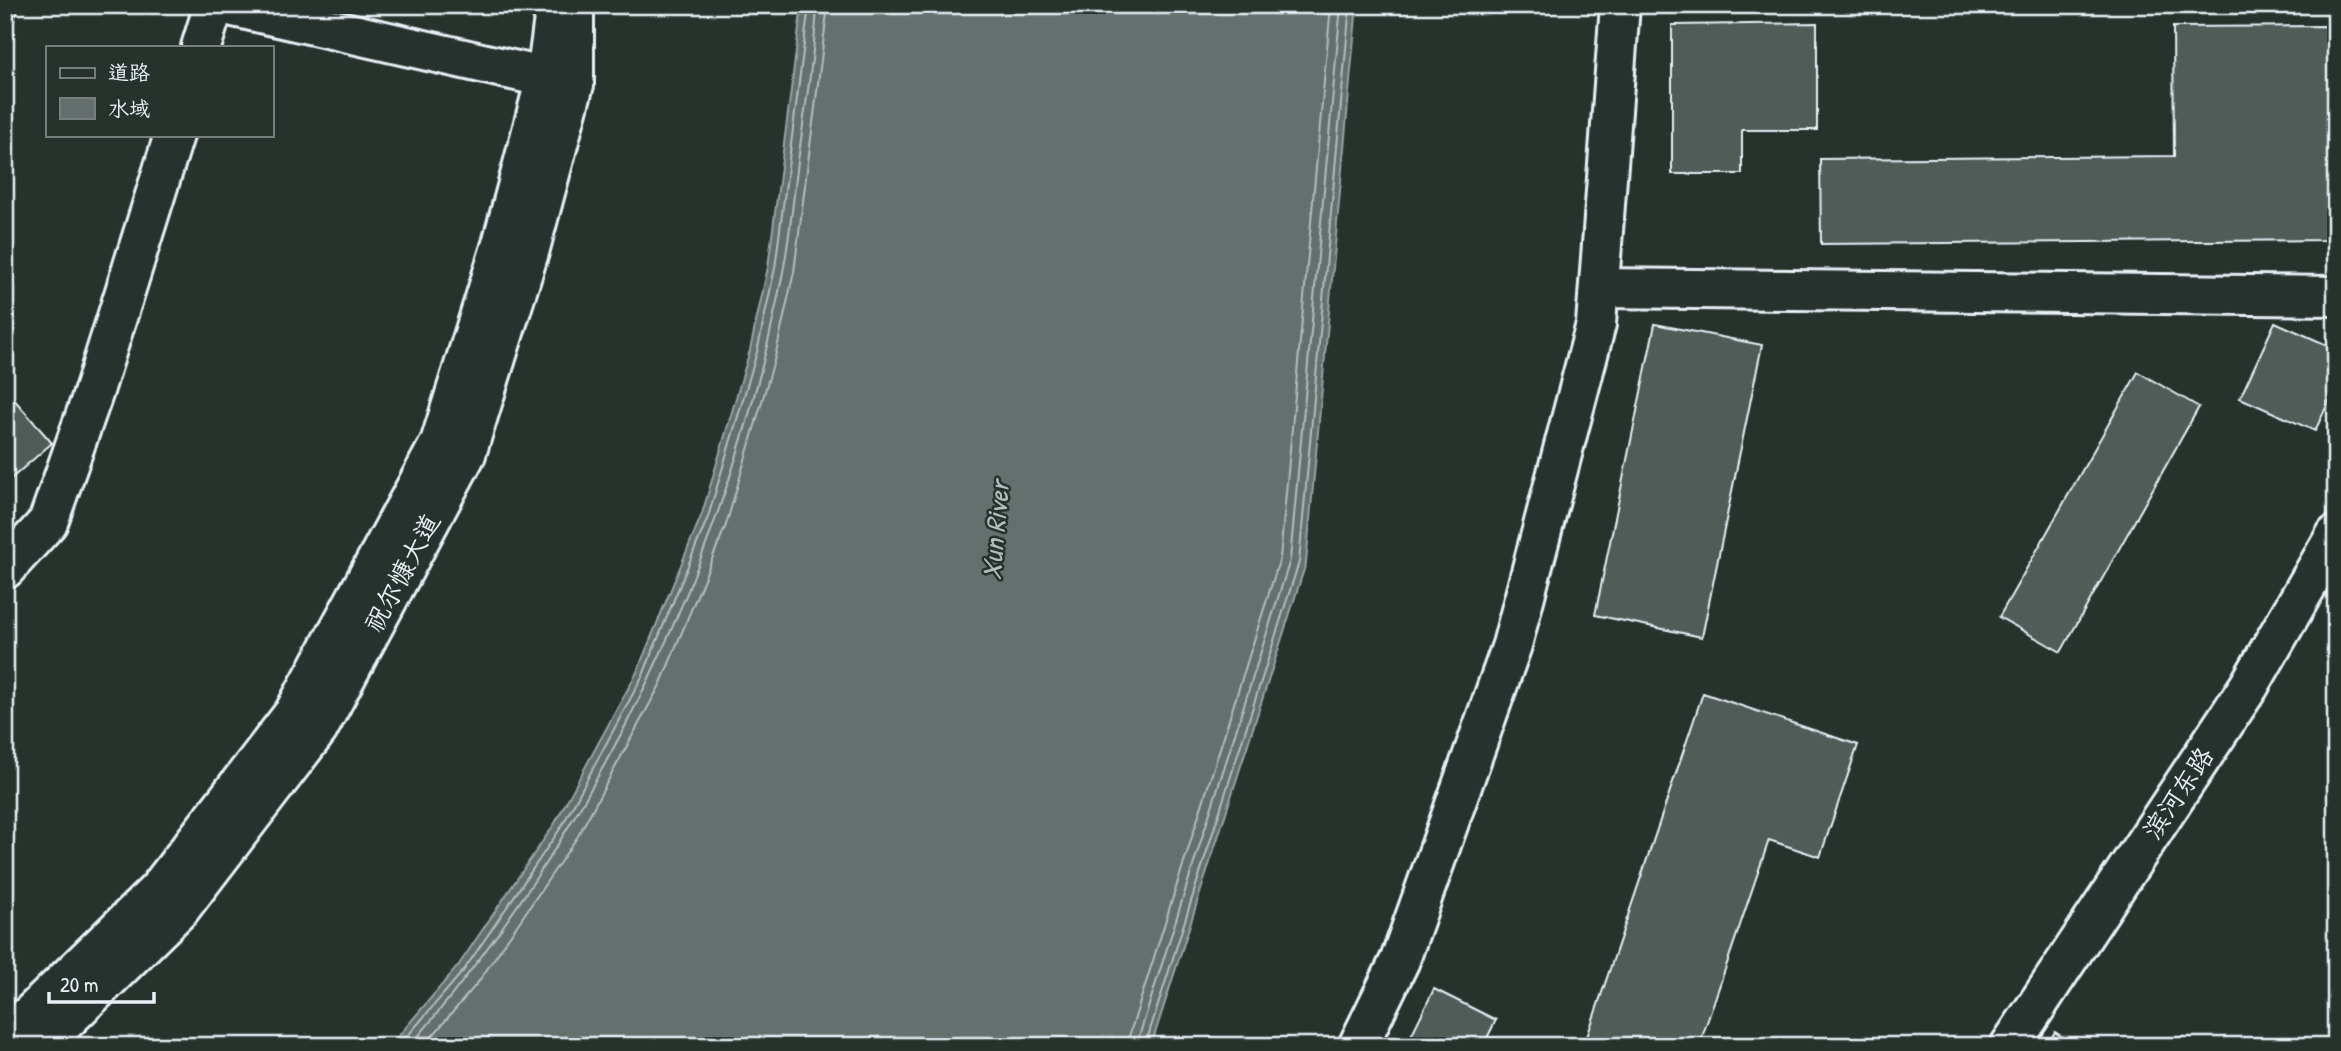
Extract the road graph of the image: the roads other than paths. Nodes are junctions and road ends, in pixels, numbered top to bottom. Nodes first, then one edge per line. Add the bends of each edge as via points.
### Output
1 (214, 5) edge
2 (225, 5) edge
3 (555, 5) edge
4 (574, 5) edge
5 (1620, 5) edge
6 (201, 46) edge
7 (560, 81) junction
8 (174, 136) edge
9 (1599, 288) junction
10 (2336, 296) edge
11 (2336, 535) edge
12 (5, 569) edge
13 (5, 1039) edge
14 (40, 1046) edge
15 (1358, 1046) edge
16 (2010, 1046) edge

1 - 6 main road
2 - 7 main road
3 - 7 main road, 祝尔慷大道
4 - 7 main road, 祝尔慷大道
5 - 9 main road
7 - 13 main road, 祝尔慷大道 via 502,244 440,443 294,713 158,890
7 - 14 main road, 祝尔慷大道 via 529,252 466,454 318,729 180,909
8 - 12 main road via 48,522
9 - 10 main road
9 - 15 main road via 1595,324 1513,645 1400,960
11 - 16 main road, 滨河东路 via 2249,686

